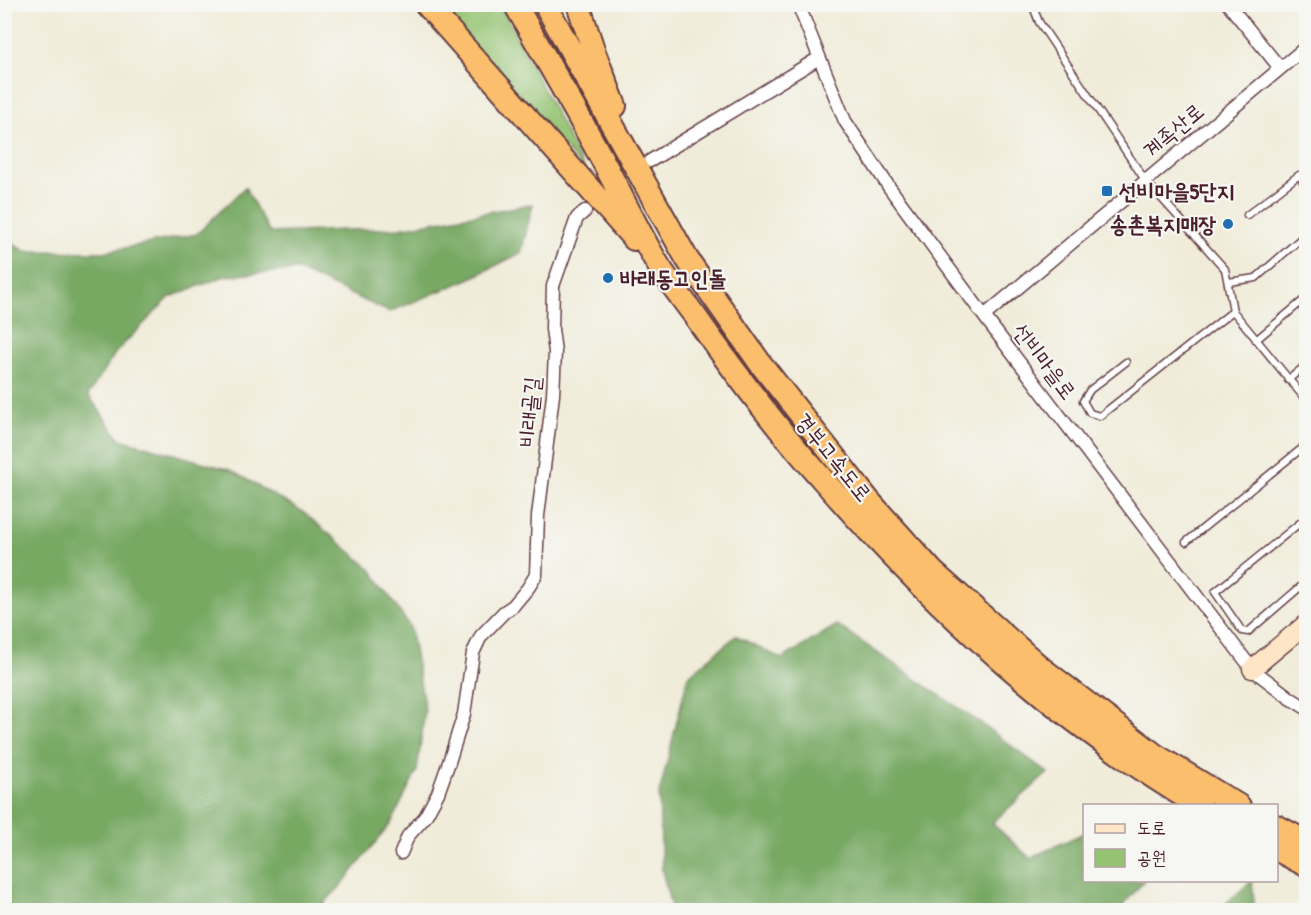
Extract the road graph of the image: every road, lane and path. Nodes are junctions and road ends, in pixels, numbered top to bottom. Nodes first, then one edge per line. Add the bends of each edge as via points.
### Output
1 (426, 4) edge
2 (515, 4) edge
3 (545, 4) edge
4 (578, 4) edge
5 (798, 4) edge
6 (1032, 4) edge
7 (1228, 4) edge
8 (1306, 47) edge
9 (819, 58) junction
10 (1280, 68) junction
11 (650, 161) tunnel mouth
12 (1145, 180) junction
13 (1306, 186) edge
14 (585, 211) tunnel mouth
15 (1247, 215) dead end
16 (1306, 234) edge
17 (687, 259) junction
18 (661, 269) junction
19 (1228, 282) junction
20 (1306, 298) edge
21 (1233, 311) junction
22 (984, 316) junction
23 (1256, 340) junction
24 (1126, 362) dead end
25 (1306, 365) edge
26 (1288, 380) junction
27 (1306, 400) edge
28 (1306, 445) edge
29 (1306, 518) edge
30 (1186, 542) dead end
31 (1306, 582) edge
32 (1306, 624) edge
33 (1252, 669) junction
34 (1306, 708) edge
35 (1197, 804) edge
36 (1236, 804) edge
37 (1278, 827) edge
38 (1306, 842) edge
39 (1278, 850) edge
40 (401, 853) dead end
41 (1306, 865) edge

1 - 18 highway
2 - 18 highway, 경부고속도로
3 - 17 highway, 경부고속도로
4 - 17 highway via 638,161
5 - 9 street, 선비마을로
6 - 12 lane via 1039,22
7 - 10 street
8 - 10 street, 계족산로
9 - 11 street
9 - 22 street, 선비마을로 via 845,121
10 - 12 street, 계족산로
12 - 19 lane via 1225,269
12 - 22 street, 계족산로
13 - 15 lane via 1299,176
14 - 40 street, 비래골길 via 576,218 553,286 553,395 538,516 536,575 513,606 481,636 473,653 464,714 438,793
16 - 19 lane via 1256,278
17 - 36 highway, 경부고속도로 via 812,432 933,572 1094,710 1155,755
18 - 35 highway, 경부고속도로 via 757,401 868,533 925,590 994,655 1081,727
19 - 21 lane
20 - 23 lane
21 - 23 lane
21 - 24 lane via 1101,416 1090,413 1083,401 1090,390
22 - 33 street, 선비마을로
23 - 26 lane
25 - 26 lane
26 - 27 lane
28 - 30 lane
29 - 31 lane via 1215,592 1242,631 1248,632
32 - 33 main road
33 - 34 street, 선비마을로
37 - 38 highway
39 - 41 highway

